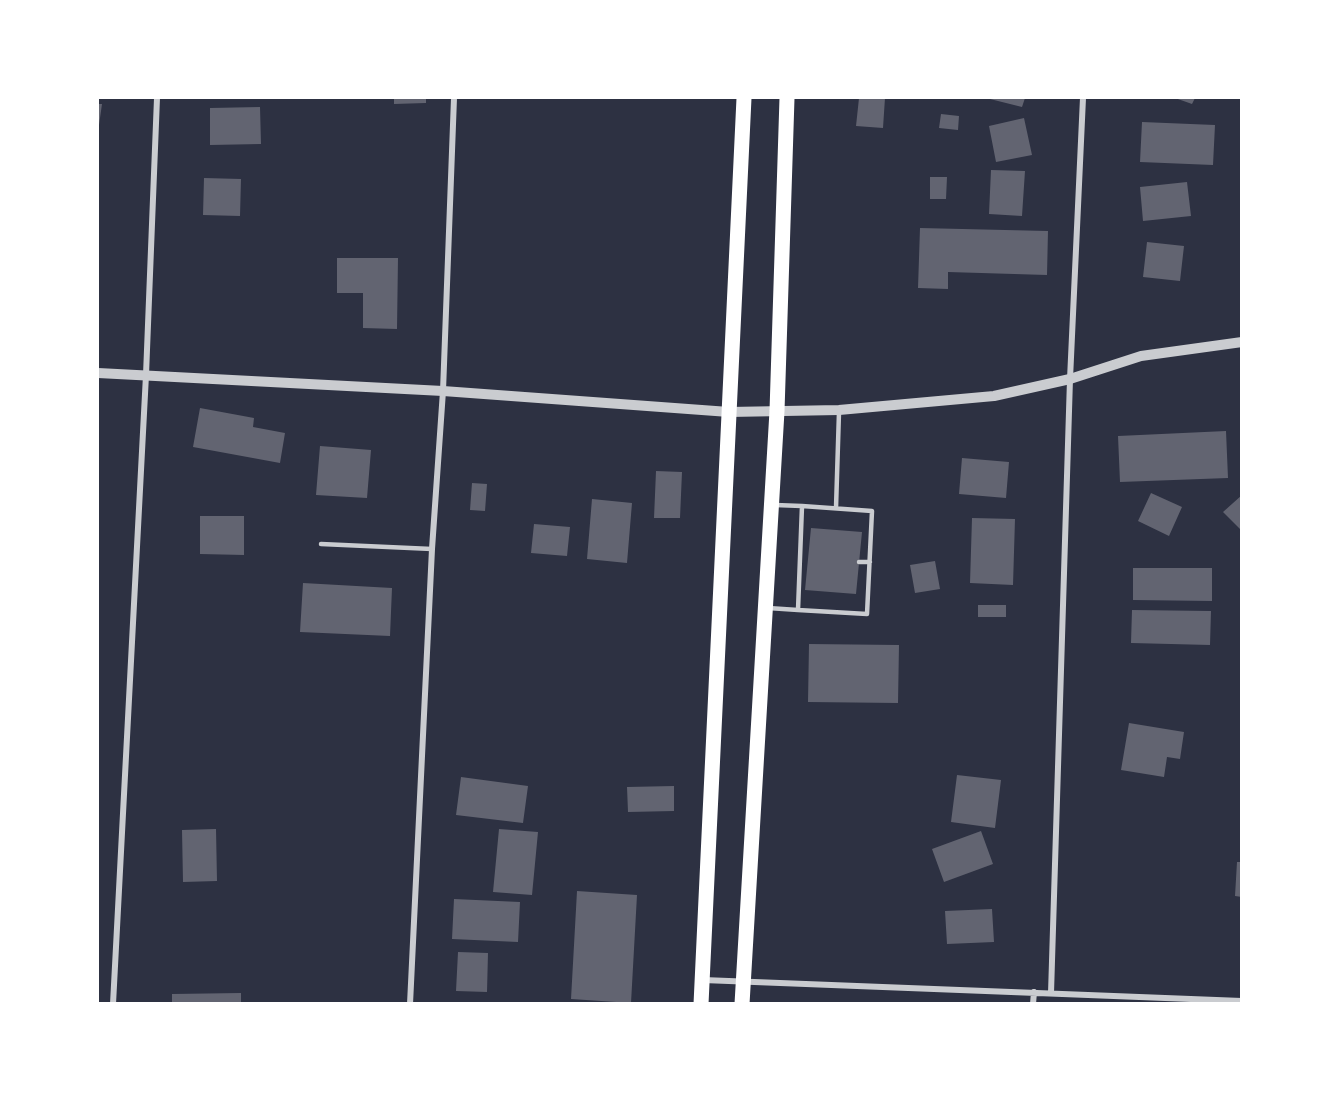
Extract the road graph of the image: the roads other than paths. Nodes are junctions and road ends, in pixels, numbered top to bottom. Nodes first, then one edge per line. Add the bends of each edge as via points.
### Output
1 (157, 98) edge
2 (454, 98) edge
3 (744, 98) edge
4 (786, 98) edge
5 (1083, 98) edge
6 (1242, 342) edge
7 (98, 372) edge
8 (146, 375) junction
9 (1070, 379) junction
10 (443, 391) junction
11 (839, 410) junction
12 (777, 411) junction
13 (729, 412) junction
14 (771, 505) junction
15 (802, 506) junction
16 (836, 508) junction
17 (321, 544) dead end
18 (432, 549) junction
19 (800, 557) junction
20 (808, 558) dead end
21 (859, 562) dead end
22 (870, 562) junction
23 (765, 608) junction
24 (798, 610) junction
25 (703, 980) junction
26 (743, 983) junction
27 (1034, 992) junction
28 (1051, 993) junction
29 (1242, 1001) edge
30 (113, 1004) edge
31 (410, 1004) edge
32 (702, 1004) edge
33 (742, 1004) edge
34 (1034, 1004) edge

1 - 8 street
2 - 10 street
3 - 13 main road
4 - 12 main road
5 - 9 street
6 - 9 street via 1141,356
7 - 8 street
8 - 10 street
8 - 30 street
9 - 11 street via 994,396
9 - 28 street
10 - 13 street
10 - 18 street
11 - 12 street
11 - 16 lane
12 - 13 street
12 - 14 main road
13 - 25 main road
14 - 15 lane
14 - 23 main road
15 - 16 lane
15 - 19 lane
16 - 22 lane via 872,511
17 - 18 lane
18 - 31 street
19 - 20 lane
19 - 24 lane
21 - 22 lane
22 - 24 lane via 867,614
23 - 24 lane
23 - 26 main road
25 - 26 street
25 - 32 main road
26 - 27 street
26 - 33 main road
27 - 28 street
27 - 34 street
28 - 29 street

